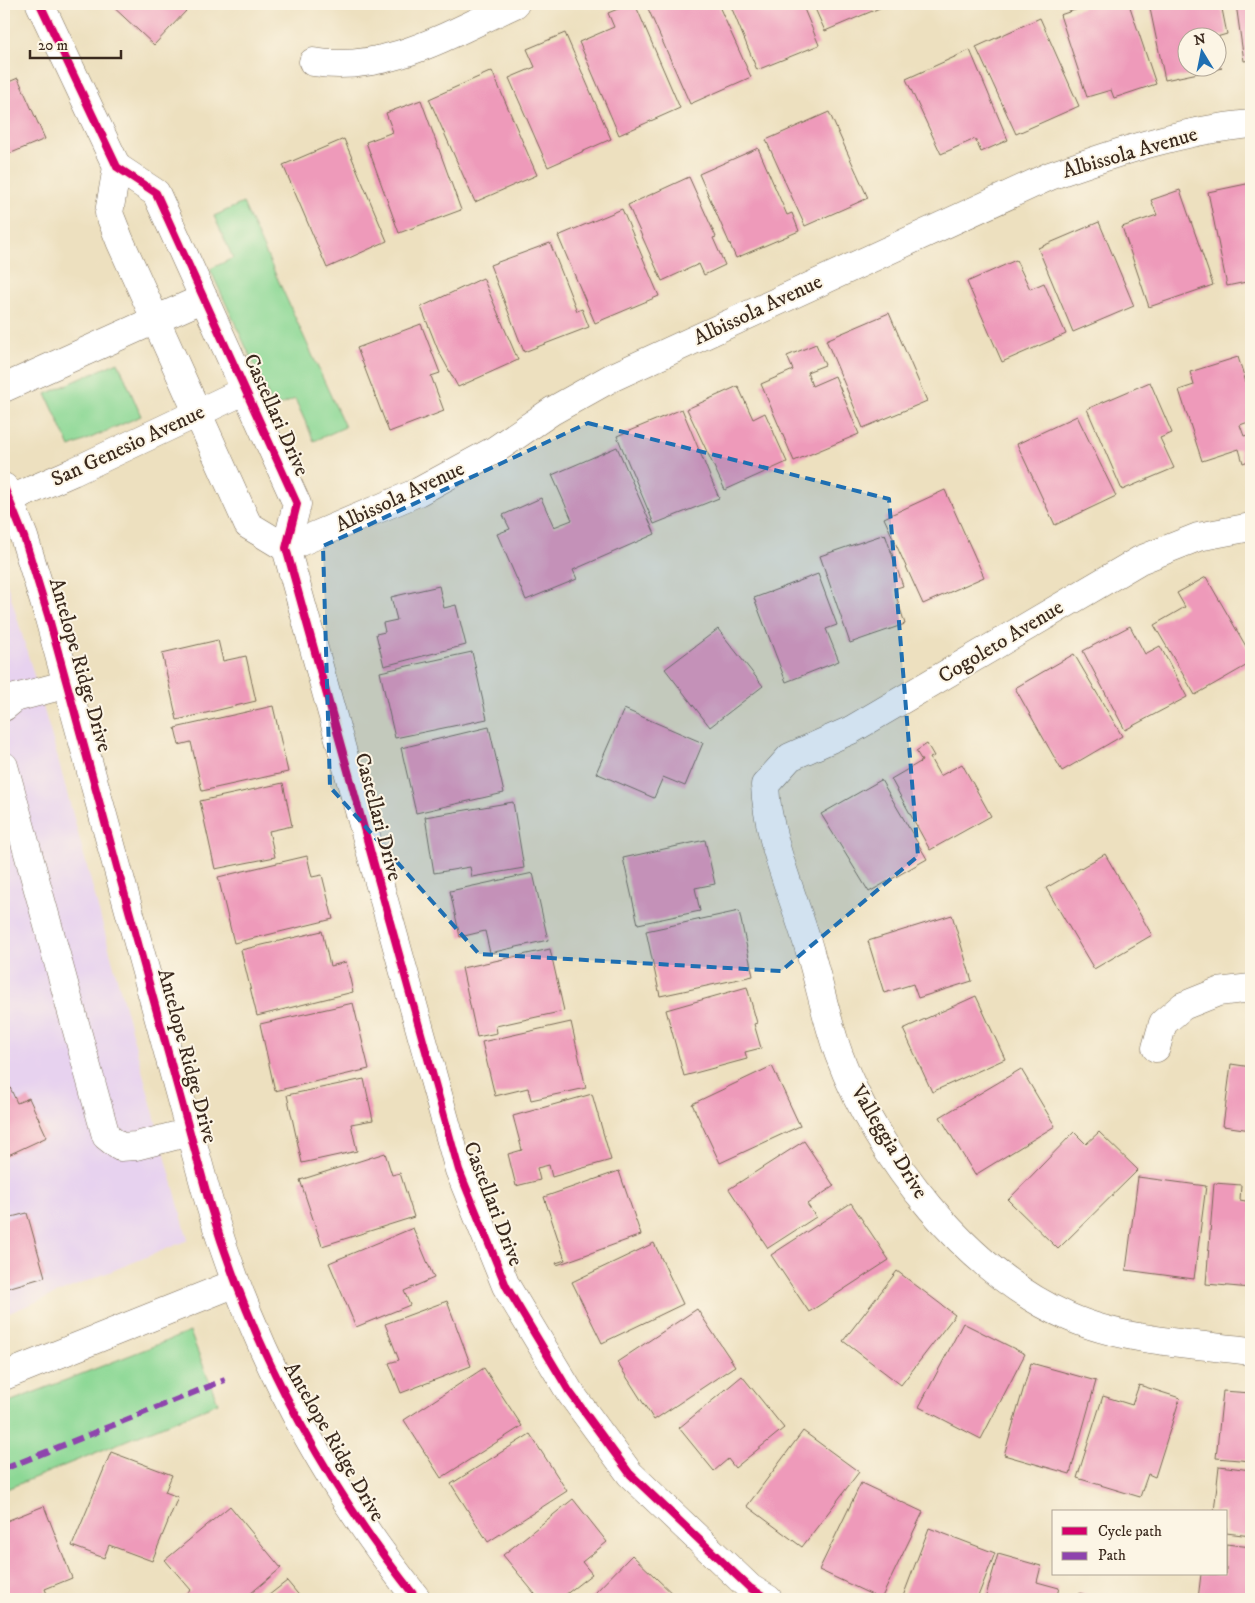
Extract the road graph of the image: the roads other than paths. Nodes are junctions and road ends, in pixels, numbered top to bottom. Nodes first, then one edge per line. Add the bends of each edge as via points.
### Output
1 (40, 4) edge
2 (515, 4) edge
3 (313, 62) dead end
4 (1251, 124) edge
5 (117, 167) junction
6 (204, 298) junction
7 (156, 320) junction
8 (4, 388) edge
9 (246, 390) junction
10 (199, 413) junction
11 (6, 496) edge
12 (1251, 527) edge
13 (286, 548) junction
14 (68, 684) junction
15 (4, 707) edge
16 (4, 766) edge
17 (765, 785) joint
18 (1251, 988) edge
19 (1156, 1048) dead end
20 (190, 1132) junction
21 (236, 1283) junction
22 (1251, 1351) edge
23 (4, 1376) edge
24 (417, 1599) edge
25 (768, 1599) edge

1 - 5 street
2 - 3 street via 398,56 353,65
4 - 13 street, Albissola Avenue via 1183,135 1114,153 1050,176 611,378 552,411 495,450 418,492
5 - 6 street, Castellari Drive via 156,193
5 - 7 street via 109,213
6 - 7 street
6 - 9 street, Castellari Drive
7 - 8 street
7 - 10 street
9 - 10 street, San Genesio Avenue
9 - 13 street, Castellari Drive via 297,504
10 - 11 street, San Genesio Avenue
10 - 13 street via 248,525
11 - 14 street, Antelope Ridge Drive via 32,562
12 - 17 street, Cogoleto Avenue via 1198,538 1140,560 851,730 790,757
13 - 25 street, Castellari Drive via 459,1170 506,1286 569,1392 630,1474 750,1588
14 - 15 street via 15,698
14 - 20 street, Antelope Ridge Drive
16 - 20 street via 106,1136 120,1147
17 - 22 street, Valleggia Drive via 766,811 840,1056 866,1114 929,1208 965,1245 1014,1286 1069,1317 1133,1336
18 - 19 street via 1218,992 1183,1006 1162,1024
20 - 21 street, Antelope Ridge Drive via 220,1241
21 - 23 street
21 - 24 street, Antelope Ridge Drive via 268,1362 308,1442 368,1536

